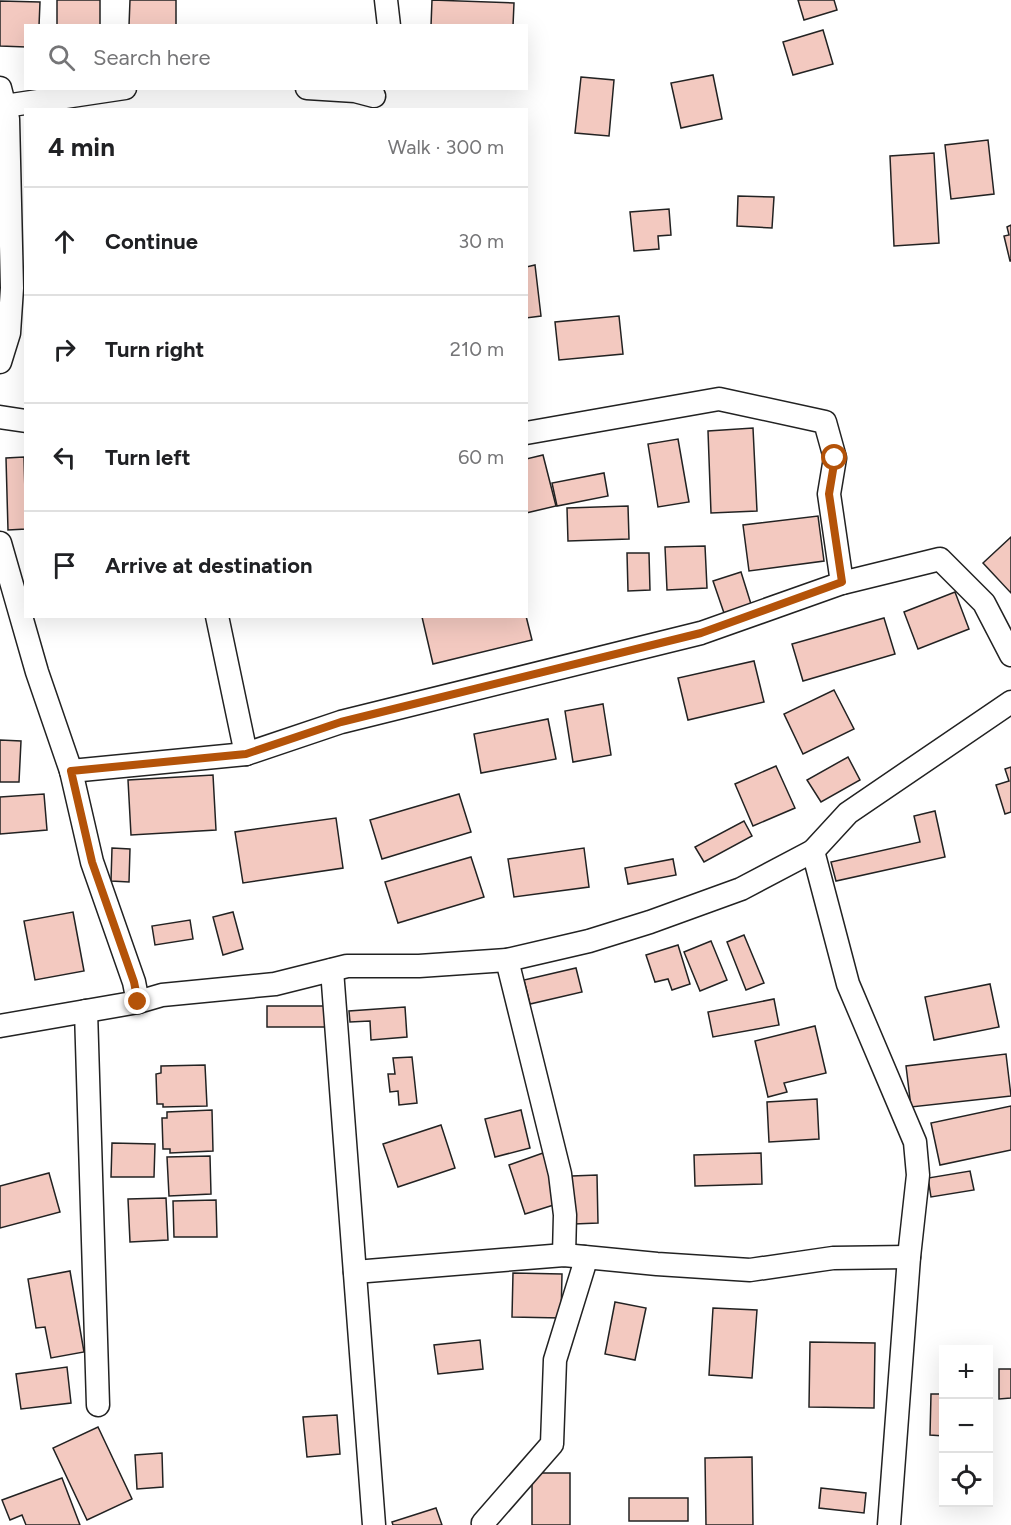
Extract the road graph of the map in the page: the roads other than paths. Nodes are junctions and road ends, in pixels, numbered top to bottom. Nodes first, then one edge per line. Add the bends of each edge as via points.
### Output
1 (386, 0) edge
2 (389, 24) edge
3 (98, 90) edge
4 (331, 90) edge
5 (2, 97) edge
6 (373, 98) edge
7 (0, 362) edge
8 (0, 417) edge
9 (24, 421) edge
10 (528, 433) edge
11 (0, 543) edge
12 (842, 582) junction
13 (217, 618) edge
14 (1011, 655) edge
15 (1011, 702) edge
16 (246, 754) junction
17 (71, 771) junction
18 (813, 852) junction
19 (507, 960) junction
20 (332, 970) junction
21 (138, 1002) junction
22 (86, 1011) junction
23 (0, 1026) edge
24 (574, 1256) junction
25 (909, 1257) junction
26 (355, 1272) junction
27 (98, 1405) dead end
28 (374, 1525) edge
29 (483, 1525) edge
30 (889, 1525) edge

1 - 2 street
3 - 5 street
4 - 6 street
5 - 7 street via 8,119 12,288 9,333
8 - 9 street
10 - 12 street via 719,399 825,422 835,458 829,494
11 - 17 street via 37,672
12 - 14 street via 940,559 984,603
12 - 16 street via 701,633 341,722
13 - 16 street
15 - 18 street via 848,813
16 - 17 street
17 - 21 street via 92,862
18 - 19 street via 741,889 650,922
18 - 25 street via 848,984 915,1142 918,1175
19 - 20 street via 348,966
19 - 24 street via 560,1174
20 - 21 street via 275,984 162,995
20 - 26 street
21 - 22 street
22 - 23 street
22 - 27 street
24 - 25 street via 750,1270 833,1258
24 - 26 street
24 - 29 street via 584,1266 555,1360 552,1444
25 - 30 street
26 - 28 street

